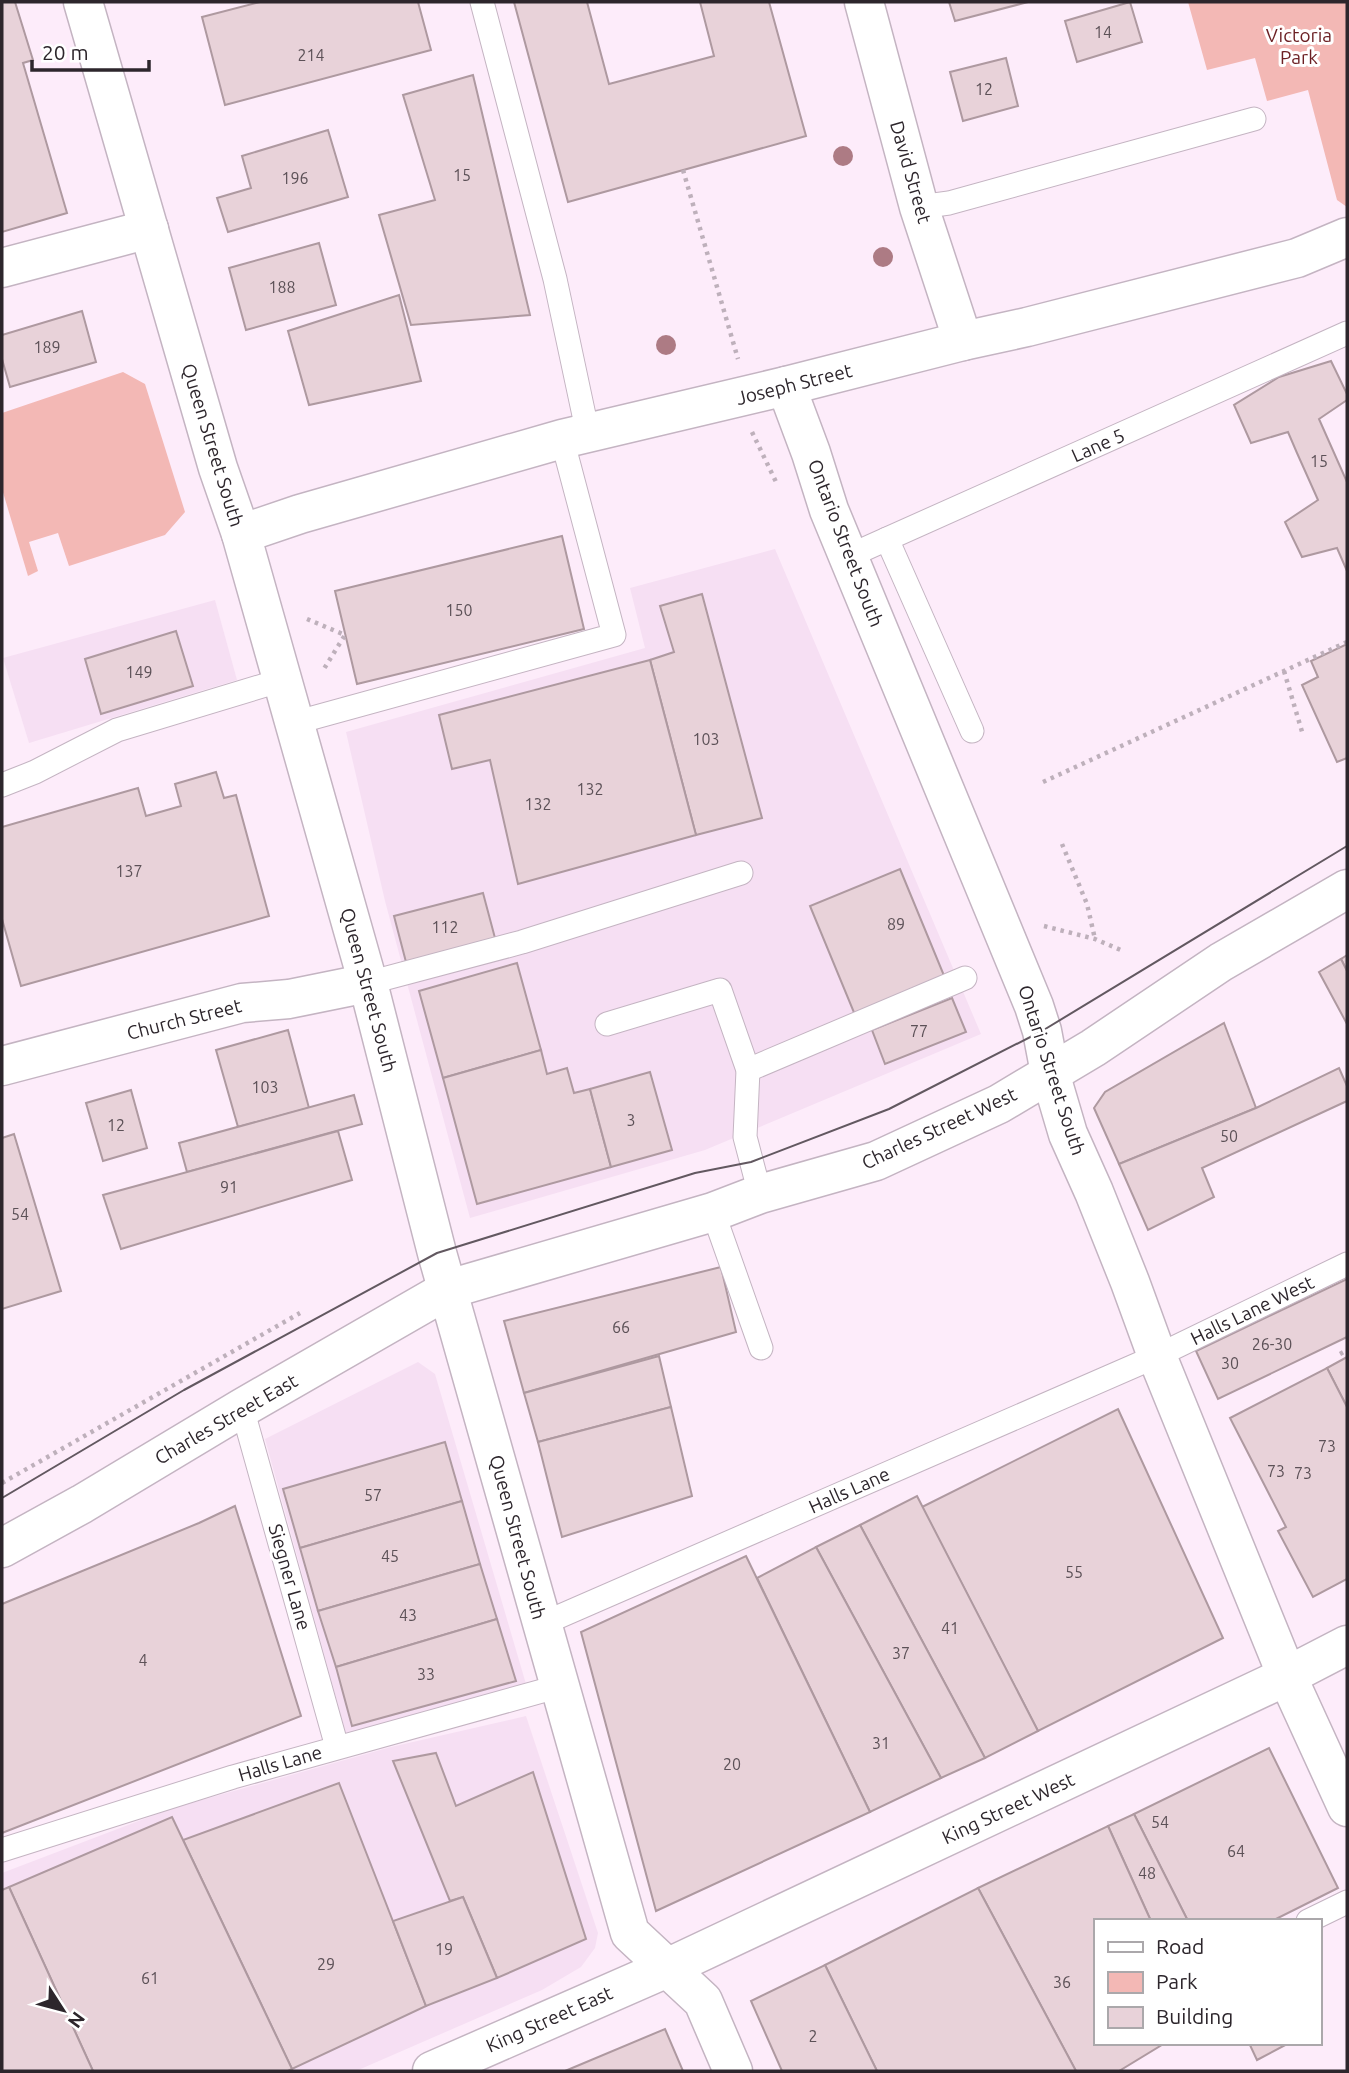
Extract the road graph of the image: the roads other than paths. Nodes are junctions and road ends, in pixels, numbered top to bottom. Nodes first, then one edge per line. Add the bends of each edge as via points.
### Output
1 (83, 2) edge
2 (482, 2) edge
3 (864, 2) edge
4 (1254, 119) dead end
5 (919, 207) junction
6 (149, 229) junction
7 (1347, 237) edge
8 (2, 268) edge
9 (1347, 333) edge
10 (963, 341) junction
11 (786, 386) junction
12 (575, 436) junction
13 (241, 534) junction
14 (887, 539) junction
15 (849, 556) junction
16 (282, 680) junction
17 (294, 723) junction
18 (972, 732) dead end
19 (2, 785) edge
20 (741, 873) dead end
21 (1347, 890) edge
22 (965, 978) dead end
23 (368, 984) junction
24 (607, 1024) dead end
25 (2, 1066) edge
26 (748, 1070) junction
27 (1050, 1073) junction
28 (760, 1194) junction
29 (713, 1212) junction
30 (1347, 1264) edge
31 (449, 1289) junction
32 (761, 1348) dead end
33 (1157, 1356) junction
34 (242, 1408) junction
35 (2, 1548) edge
36 (542, 1624) junction
37 (1347, 1645) edge
38 (1287, 1676) junction
39 (560, 1686) junction
40 (337, 1747) junction
41 (1347, 1807) edge
42 (2, 1850) edge
43 (1347, 1902) edge
44 (1312, 1919) edge
45 (667, 1968) junction
46 (432, 2071) edge
47 (733, 2071) edge

1 - 6 street, Queen Street South
2 - 12 lane via 555,279
3 - 5 street, David Street
4 - 5 lane via 949,203
5 - 10 street, David Street
6 - 8 street
6 - 13 street, Queen Street South
7 - 10 street, Joseph Street via 1297,258
9 - 14 lane, Lane 5
10 - 11 street, Joseph Street
11 - 12 street, Joseph Street
11 - 15 street, Ontario Street South
12 - 13 street, Joseph Street
12 - 17 lane via 596,563 614,635
13 - 16 street, Queen Street South
14 - 15 lane, Lane 5
14 - 18 lane
15 - 27 street, Ontario Street South via 1034,1006
16 - 17 street, Queen Street South
16 - 19 lane via 117,730
17 - 23 street, Queen Street South
20 - 23 lane via 522,942
21 - 27 street, Charles Street West via 1221,962
22 - 26 lane
23 - 25 street, Church Street via 242,1003
23 - 31 street, Queen Street South
24 - 26 lane via 720,990
26 - 28 lane via 745,1137
27 - 28 street, Charles Street West via 999,1104 876,1161
27 - 33 street, Ontario Street South via 1068,1134
28 - 29 street, Charles Street West
29 - 31 street, Charles Street West
29 - 32 lane
30 - 33 lane, Halls Lane West
31 - 34 street, Charles Street East
31 - 36 street, Queen Street South
33 - 36 lane, Halls Lane
33 - 38 street, Ontario Street South
34 - 35 street, Charles Street East
34 - 40 lane, Siegner Lane
36 - 39 street, Queen Street South
37 - 38 street, King Street West
38 - 41 street, Ontario Street South
38 - 45 street, King Street West
39 - 40 lane, Halls Lane
39 - 45 street, Queen Street South via 630,1933
40 - 42 lane, Halls Lane
43 - 44 lane
45 - 46 street, King Street East
45 - 47 street, Queen Street South via 703,2001

